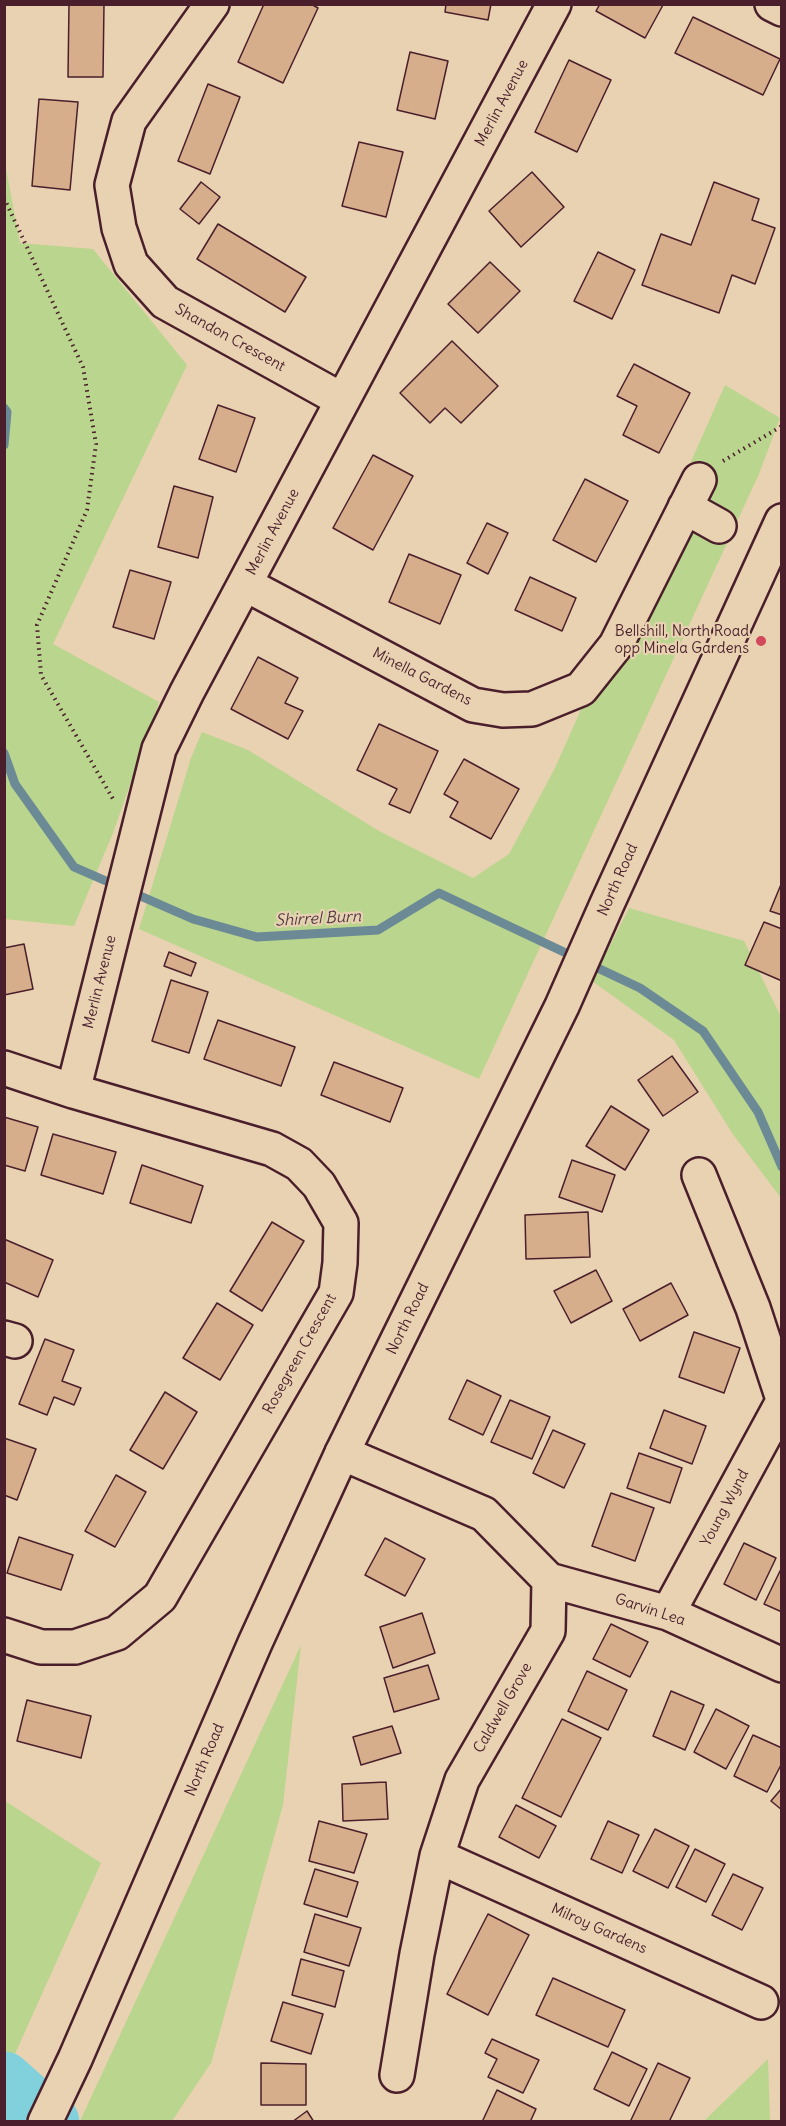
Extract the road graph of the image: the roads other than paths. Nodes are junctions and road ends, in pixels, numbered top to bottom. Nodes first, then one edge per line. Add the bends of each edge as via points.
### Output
1 (212, 4) edge
2 (554, 4) edge
3 (772, 4) edge
4 (782, 9) edge
5 (342, 400) junction
6 (782, 520) edge
7 (719, 526) dead end
8 (245, 584) junction
9 (4, 1068) edge
10 (73, 1090) junction
11 (699, 1175) dead end
12 (782, 1396) edge
13 (782, 1403) edge
14 (342, 1453) junction
15 (549, 1580) junction
16 (669, 1613) junction
17 (4, 1635) edge
18 (782, 1665) edge
19 (437, 1856) junction
20 (761, 2002) dead end
21 (397, 2075) dead end
22 (45, 2121) edge

1 - 5 street, Shandon Crescent via 129,121 112,185 119,228 131,264 165,302
2 - 5 street, Merlin Avenue
3 - 4 street
5 - 8 street, Merlin Avenue
6 - 14 street, North Road via 562,1006
7 - 8 street, Minella Gardens via 692,494 616,645 581,689 532,710 473,705
8 - 10 street, Merlin Avenue via 159,748
9 - 10 street, Rosegreen Crescent
10 - 17 street, Rosegreen Crescent via 272,1149 299,1164 320,1185 341,1223 340,1263 336,1293 160,1597 117,1633 75,1647 41,1647
11 - 12 street via 753,1308
13 - 16 street, Young Wynd
14 - 15 street via 484,1514
14 - 22 street, North Road
15 - 16 street, Garvin Lea
15 - 19 street, Caldwell Grove via 548,1631 462,1780
16 - 18 street, Garvin Lea
19 - 20 street, Milroy Gardens
19 - 21 street, Caldwell Grove

